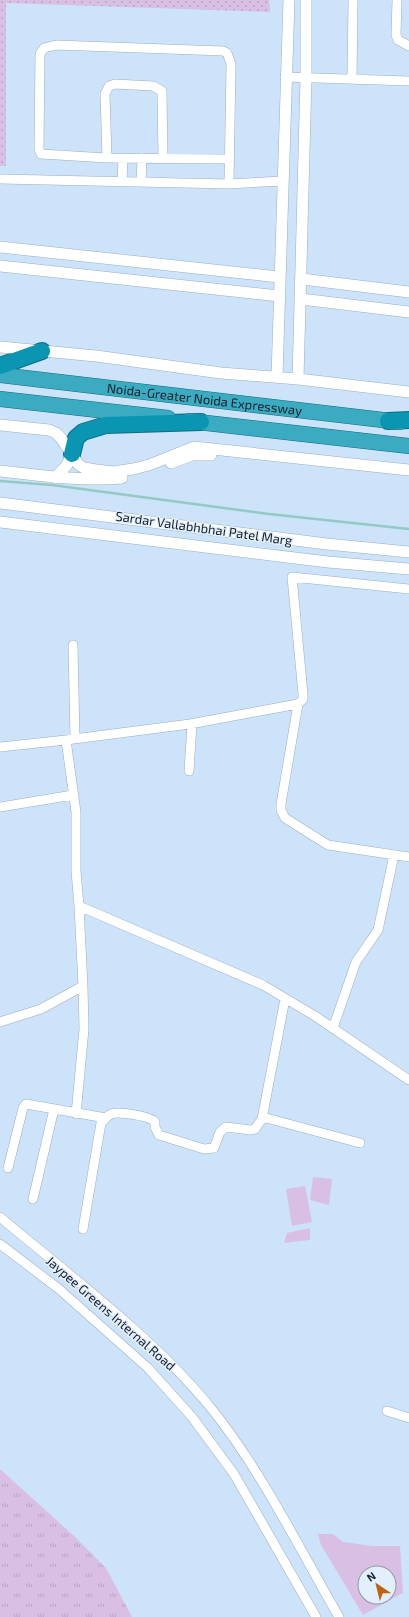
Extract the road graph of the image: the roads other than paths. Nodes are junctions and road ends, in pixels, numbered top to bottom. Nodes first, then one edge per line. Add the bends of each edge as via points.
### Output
1 (289, 0) edge
2 (306, 0) edge
3 (353, 0) edge
4 (396, 0) edge
5 (409, 46) edge
6 (285, 77) junction
7 (306, 78) junction
8 (352, 79) junction
9 (409, 81) edge
10 (107, 158) junction
11 (123, 158) junction
12 (142, 158) junction
13 (163, 158) junction
14 (228, 158) junction
15 (0, 179) edge
16 (282, 181) junction
17 (122, 182) junction
18 (141, 182) junction
19 (229, 184) junction
20 (0, 247) edge
21 (0, 266) edge
22 (279, 277) junction
23 (302, 279) junction
24 (409, 292) edge
25 (279, 296) junction
26 (301, 300) junction
27 (409, 312) edge
28 (0, 347) edge
29 (42, 351) junction
30 (0, 366) edge
31 (0, 375) edge
32 (277, 377) junction
33 (298, 378) junction
34 (409, 392) edge
35 (0, 399) edge
36 (409, 420) edge
37 (388, 421) junction
38 (201, 422) junction
39 (409, 423) edge
40 (0, 425) edge
41 (409, 446) edge
42 (72, 454) junction
43 (241, 454) junction
44 (409, 470) edge
45 (0, 471) edge
46 (55, 478) junction
47 (0, 502) edge
48 (0, 522) edge
49 (409, 552) edge
50 (409, 569) edge
51 (409, 589) edge
52 (73, 645) dead end
53 (298, 704) junction
54 (192, 724) junction
55 (70, 739) junction
56 (0, 747) edge
57 (189, 771) dead end
58 (73, 795) junction
59 (0, 807) edge
60 (394, 855) junction
61 (409, 857) edge
62 (79, 906) junction
63 (83, 986) junction
64 (284, 999) junction
65 (0, 1022) edge
66 (333, 1028) junction
67 (409, 1080) edge
68 (54, 1109) junction
69 (76, 1114) junction
70 (106, 1118) junction
71 (262, 1119) junction
72 (360, 1143) dead end
73 (8, 1168) dead end
74 (33, 1199) dead end
75 (1, 1219) edge
76 (83, 1229) dead end
77 (0, 1244) edge
78 (387, 1411) dead end
79 (409, 1418) edge
80 (316, 1617) edge
81 (339, 1617) edge

1 - 6 street
2 - 7 street
3 - 8 street
4 - 5 street via 396,35 398,40
6 - 7 street
6 - 16 street
7 - 8 street
7 - 23 street
8 - 9 street
10 - 11 street
10 - 13 street via 105,94 109,86 115,84 153,86 162,90
10 - 14 street via 41,154 40,54 44,48 56,44 227,53 231,64
11 - 12 street
11 - 17 street
12 - 13 street
12 - 18 street
13 - 14 street
14 - 19 street
15 - 17 street
16 - 19 street
16 - 22 street
17 - 18 street
18 - 19 street
20 - 22 street
21 - 25 street
22 - 25 street
23 - 24 street
23 - 26 street
25 - 32 street
26 - 27 street
26 - 33 street
28 - 29 street
29 - 30 highway
29 - 32 street via 221,373
31 - 37 highway, Noida-Greater Noida Expressway
32 - 33 street
33 - 34 street
35 - 38 highway, Noida-Greater Noida Expressway
36 - 37 highway
37 - 39 highway, Noida-Greater Noida Expressway
38 - 41 highway, Noida-Greater Noida Expressway
38 - 42 highway via 106,424 83,432 76,438
40 - 42 street via 49,430 56,433
42 - 43 street via 84,468 114,472 149,465 194,447
42 - 46 street via 67,465
43 - 44 street
43 - 46 street via 192,456 127,477 91,480
45 - 46 street
47 - 49 street, Sardar Vallabhbhai Patel Marg via 326,544
48 - 50 street, Sardar Vallabhbhai Patel Marg via 328,562
51 - 53 street via 292,577 304,694
52 - 55 street
53 - 54 street
53 - 60 street via 281,804 282,814 328,845
54 - 55 street
54 - 57 street
55 - 56 street
55 - 58 street
58 - 59 street
58 - 62 street via 77,830 76,871
60 - 61 street
60 - 66 street via 378,930 356,962
62 - 63 street
62 - 64 street via 214,962 263,985
63 - 65 street via 41,1009
63 - 69 street via 84,1029
64 - 66 street
64 - 71 street
66 - 67 street
68 - 69 street
68 - 73 street via 24,1105
68 - 74 street
69 - 70 street
70 - 71 street via 117,1113 148,1117 155,1122 156,1132 163,1138 210,1150 216,1146 220,1132 226,1127 251,1130 255,1129
70 - 76 street via 100,1130
71 - 72 street via 272,1119
75 - 81 street, Jaypee Greens Internal Road via 163,1354 211,1408 252,1466
77 - 80 street, Jaypee Greens Internal Road via 59,1289 148,1368 192,1417 234,1474
78 - 79 street

